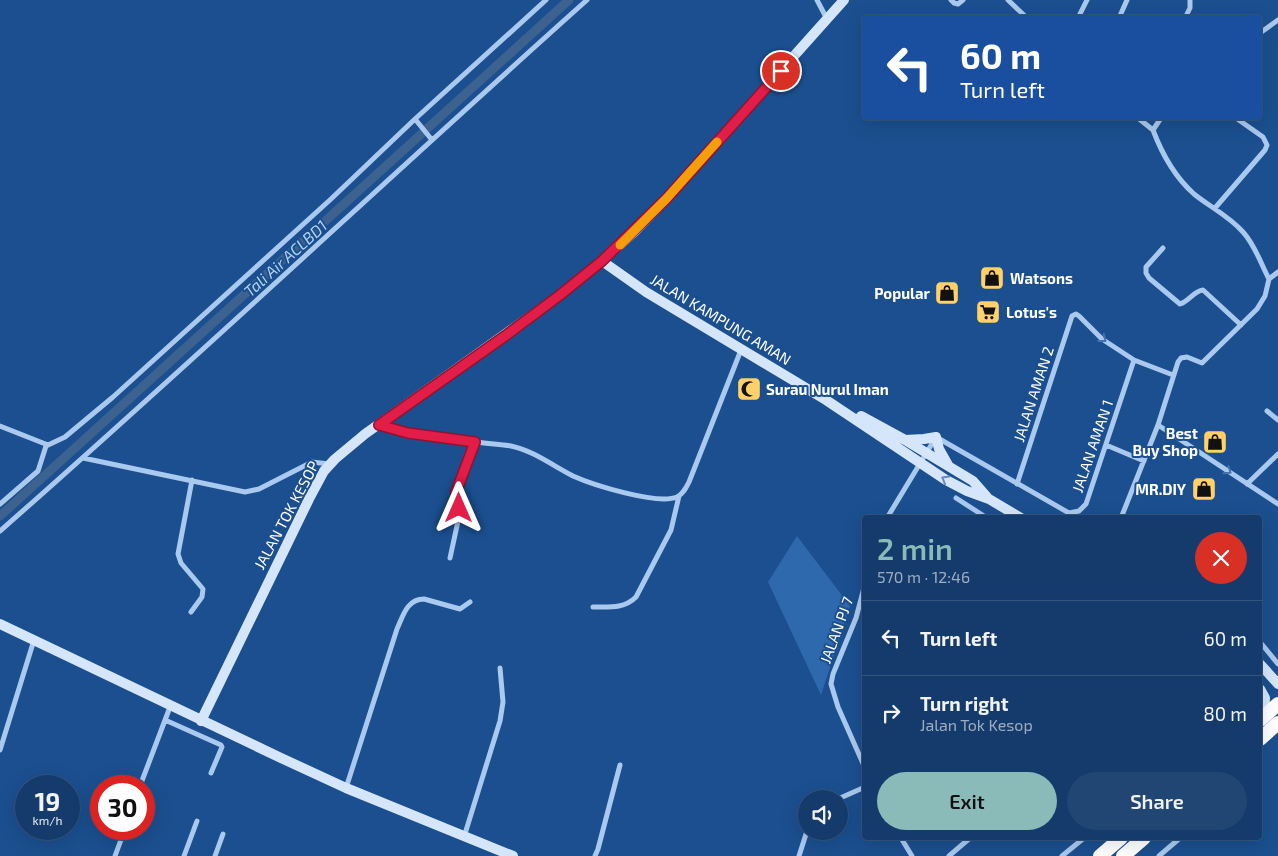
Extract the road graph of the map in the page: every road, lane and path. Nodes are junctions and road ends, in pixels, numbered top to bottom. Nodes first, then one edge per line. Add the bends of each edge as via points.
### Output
1 (546, 0) edge
2 (587, 0) edge
3 (817, 0) edge
4 (844, 0) edge
5 (950, 0) edge
6 (963, 0) edge
7 (1008, 0) edge
8 (1087, 0) edge
9 (1127, 0) edge
10 (1190, 0) edge
11 (1024, 15) edge
12 (1080, 15) edge
13 (1120, 15) edge
14 (1186, 15) edge
15 (827, 19) junction
16 (1278, 20) edge
17 (1262, 32) edge
18 (415, 120) junction
19 (1140, 120) edge
20 (1160, 120) edge
21 (1239, 120) edge
22 (1153, 130) junction
23 (432, 140) junction
24 (1215, 208) junction
25 (1163, 248) dead end
26 (602, 261) junction
27 (1278, 272) edge
28 (1269, 279) junction
29 (1242, 325) junction
30 (741, 349) junction
31 (1134, 360) junction
32 (1174, 375) junction
33 (826, 400) junction
34 (1267, 411) dead end
35 (1278, 420) edge
36 (379, 425) junction
37 (1158, 425) junction
38 (0, 426) edge
39 (936, 437) junction
40 (905, 440) junction
41 (475, 442) junction
42 (48, 445) junction
43 (1106, 445) junction
44 (925, 454) junction
45 (1278, 454) edge
46 (83, 458) junction
47 (1144, 461) junction
48 (920, 463) junction
49 (329, 464) junction
50 (952, 470) junction
51 (192, 480) junction
52 (1016, 484) junction
53 (1247, 484) junction
54 (679, 496) junction
55 (956, 498) dead end
56 (990, 499) junction
57 (0, 504) edge
58 (1278, 504) edge
59 (889, 515) edge
60 (982, 515) edge
61 (1016, 515) edge
62 (1122, 515) edge
63 (0, 531) edge
64 (450, 558) dead end
65 (862, 595) edge
66 (470, 602) dead end
67 (593, 607) dead end
68 (190, 612) dead end
69 (0, 624) edge
70 (34, 640) junction
71 (1262, 644) edge
72 (1278, 664) edge
73 (1262, 666) edge
74 (500, 668) dead end
75 (1278, 684) edge
76 (1262, 693) edge
77 (1278, 704) edge
78 (170, 706) junction
79 (1262, 718) edge
80 (165, 720) junction
81 (200, 721) junction
82 (1278, 723) edge
83 (1262, 737) edge
84 (0, 750) edge
85 (862, 761) edge
86 (620, 765) dead end
87 (211, 773) dead end
88 (144, 775) edge
89 (346, 788) junction
90 (862, 788) edge
91 (848, 795) edge
92 (197, 820) dead end
93 (223, 834) dead end
94 (464, 836) junction
95 (121, 840) edge
96 (804, 840) edge
97 (902, 840) edge
98 (968, 840) edge
99 (1082, 840) edge
100 (1120, 840) edge
101 (1142, 840) edge
102 (1178, 840) edge
103 (115, 856) edge
104 (184, 856) edge
105 (215, 856) edge
106 (513, 856) edge
107 (595, 856) edge
108 (799, 856) edge
109 (912, 856) edge
110 (949, 856) edge
111 (1062, 856) edge
112 (1100, 856) edge
113 (1123, 856) edge
114 (1158, 856) edge

1 - 18 street
2 - 23 street
3 - 15 street
4 - 15 street, JALAN TOK KESOP
5 - 6 street via 958,4
7 - 11 street
8 - 12 street
9 - 13 street
10 - 14 street
15 - 26 street, JALAN TOK KESOP via 667,198
16 - 17 street
18 - 23 street
18 - 42 street via 113,396 65,437
19 - 22 street
20 - 22 street
21 - 24 street via 1263,137 1267,145
22 - 24 street via 1179,178 1195,195
23 - 46 street
24 - 28 street via 1243,232
25 - 29 street via 1146,267 1149,278 1180,304 1203,290
26 - 30 street, JALAN KAMPUNG AMAN
26 - 36 street, JALAN TOK KESOP via 505,336
27 - 28 street
28 - 29 street via 1265,296
29 - 32 street via 1202,363 1181,358
30 - 33 street, JALAN KAMPUNG AMAN
30 - 54 street via 688,482
31 - 32 street
31 - 43 street, JALAN AMAN 1
52 -> 31 street, JALAN AMAN 2 via 1072,316 1076,314 1102,340
32 - 37 street
33 - 40 street, JALAN KAMPUNG AMAN
33 - 48 street, JALAN KAMPUNG AMAN
34 - 35 street
36 - 41 street via 408,433
36 - 49 street, JALAN TOK KESOP
37 - 47 street
37 -> 53 street
38 - 42 street
39 - 40 street
39 - 44 street
39 - 50 street
39 - 52 street, JALAN AMAN 1
40 - 44 street, JALAN KAMPUNG AMAN
41 - 54 street via 519,448 574,477 605,487 665,500
41 - 64 street via 456,492 460,512
42 - 57 street via 44,447 38,471
43 - 47 street
43 - 52 street, JALAN AMAN 1 via 1086,504 1079,511 1069,513
44 - 48 street
44 - 50 street, JALAN KAMPUNG AMAN
45 - 53 street
46 - 51 street
46 - 63 street
47 - 62 street
56 -> 48 street, JALAN KAMPUNG AMAN via 967,491
48 - 59 street
49 - 51 street via 312,462 252,492
49 - 81 street, JALAN TOK KESOP via 304,508
50 - 56 street, JALAN KAMPUNG AMAN via 973,481
51 - 68 street via 178,554 181,563 203,589 202,597
53 - 58 street
54 - 67 street via 671,530 636,597 626,605
55 - 60 street
56 - 61 street, JALAN KAMPUNG AMAN
65 - 85 street, JALAN PJ 7 via 831,684
66 - 89 street via 460,609 424,599 409,605 397,629
69 - 70 street
70 - 78 street
70 - 84 street
71 - 72 street
73 - 75 street
74 - 94 street via 503,702 500,722
76 - 79 street via 1265,698
77 - 79 highway
78 - 80 street
78 - 81 street
80 - 87 street via 221,745
80 - 88 street
81 - 89 street
82 - 83 highway
86 - 107 street
89 - 94 street
90 - 91 street
92 - 104 street
93 - 105 street
94 - 106 street
95 - 103 street
96 - 108 street
97 - 109 street
98 - 110 street
99 - 111 street
100 - 112 highway
101 - 113 highway
102 - 114 street

